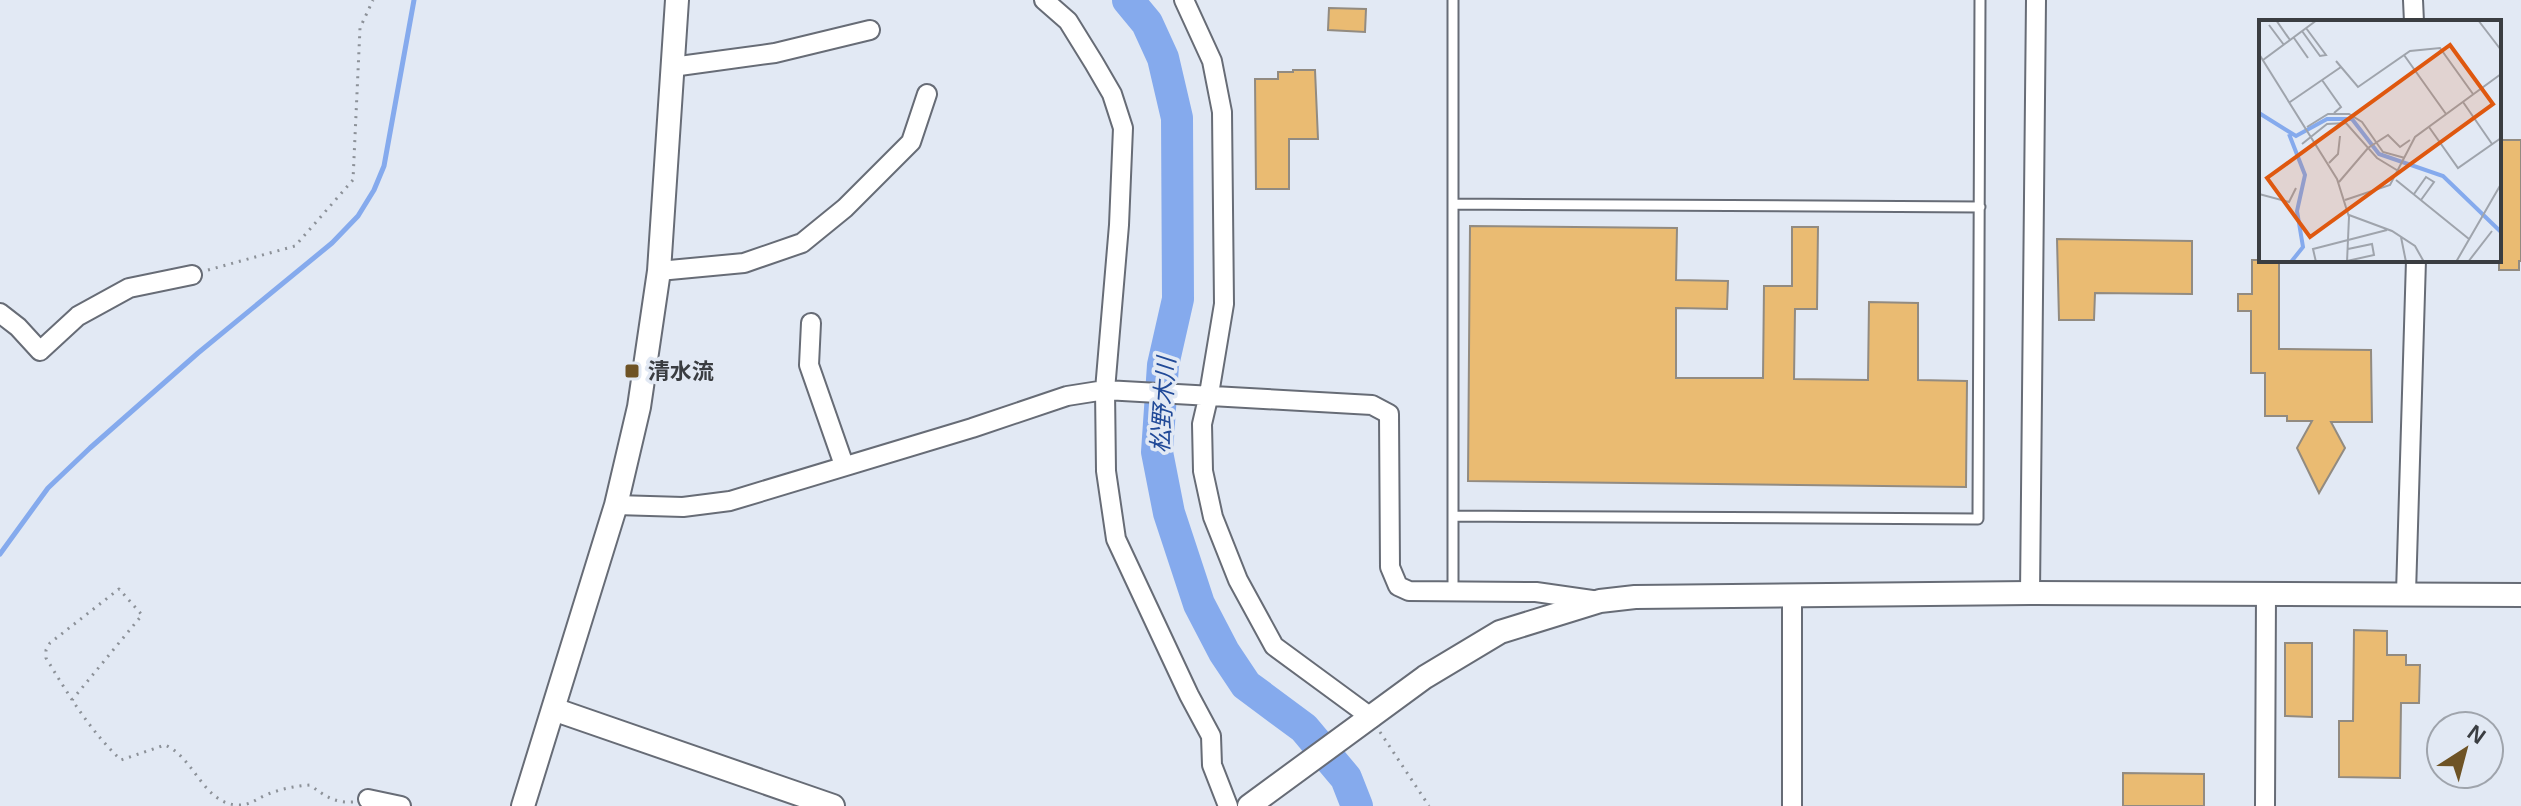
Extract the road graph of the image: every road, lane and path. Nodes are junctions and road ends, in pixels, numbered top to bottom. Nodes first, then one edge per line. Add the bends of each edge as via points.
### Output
1 (373, 0) edge
2 (677, 0) edge
3 (1044, 0) edge
4 (1184, 0) edge
5 (1453, 0) edge
6 (1980, 0) edge
7 (2036, 0) edge
8 (2413, 0) edge
9 (2414, 20) edge
10 (870, 30) dead end
11 (672, 67) junction
12 (927, 94) dead end
13 (1453, 204) junction
14 (1980, 207) junction
15 (2416, 262) edge
16 (659, 271) junction
17 (192, 275) joint
18 (0, 313) edge
19 (811, 323) dead end
20 (1105, 390) junction
21 (1209, 394) junction
22 (844, 465) junction
23 (616, 505) junction
24 (1453, 516) junction
25 (1453, 592) junction
26 (2030, 593) junction
27 (2406, 593) junction
28 (2266, 594) junction
29 (2521, 595) edge
30 (1792, 596) junction
31 (1600, 601) junction
32 (72, 700) junction
33 (553, 709) junction
34 (1368, 720) junction
35 (368, 799) joint
36 (401, 806) edge
37 (523, 806) edge
38 (833, 806) edge
39 (1228, 806) edge
40 (1249, 806) edge
41 (1429, 806) edge
42 (1792, 806) edge
43 (2265, 806) edge

1 - 17 path via 360,28 353,180 295,246
2 - 11 street
3 - 20 street via 1068,21 1088,52 1112,94 1123,128
4 - 21 street via 1212,61 1222,112 1224,304
5 - 13 lane
6 - 14 lane
7 - 26 street
8 - 9 street
10 - 11 street via 775,53
11 - 16 street
12 - 16 street via 911,142 802,243 744,263
13 - 14 lane
13 - 24 lane
14 - 24 lane via 1978,519
15 - 27 street
16 - 23 street via 643,386
17 - 18 street via 129,288 78,316 40,351
19 - 22 street via 809,365
20 - 21 street
20 - 22 street via 1067,396
20 - 39 street via 1106,471 1116,539 1211,736 1212,765
21 - 25 street via 1372,405 1389,414 1390,567 1398,586 1409,591
21 - 34 street via 1202,424 1203,471 1213,517 1245,594 1274,646
22 - 23 street via 730,501 683,507
23 - 33 street
24 - 25 lane
25 - 31 street via 1536,592
26 - 28 street
26 - 30 street
27 - 28 street
27 - 29 street
28 - 43 street
30 - 31 street
30 - 42 street
31 - 34 street via 1500,632 1425,677
32 - 32 path via 46,650 119,589 142,615
32 - 35 path via 121,760 165,745 220,800 253,803 274,792 310,785 339,802
33 - 37 street
33 - 38 street
34 - 40 street
34 - 41 path
35 - 36 street

